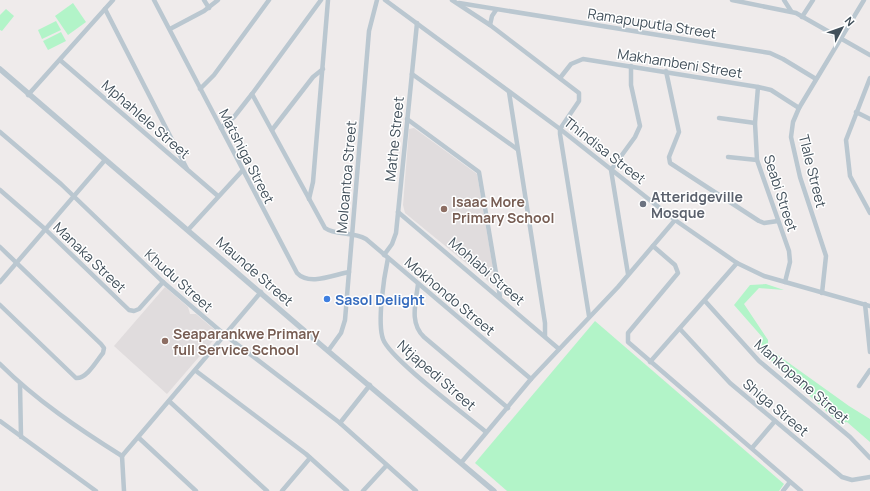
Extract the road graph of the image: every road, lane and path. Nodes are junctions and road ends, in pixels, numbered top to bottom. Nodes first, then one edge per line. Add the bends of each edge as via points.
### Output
1 (113, 0) edge
2 (154, 0) edge
3 (204, 0) edge
4 (218, 0) edge
5 (269, 0) edge
6 (321, 0) edge
7 (328, 0) edge
8 (377, 0) edge
9 (385, 0) edge
10 (733, 0) edge
11 (784, 0) edge
12 (813, 0) edge
13 (864, 0) edge
14 (454, 1) edge
15 (209, 8) junction
16 (105, 9) junction
17 (496, 10) junction
18 (791, 11) junction
19 (802, 17) junction
20 (417, 23) junction
21 (490, 25) junction
22 (170, 29) junction
23 (840, 40) junction
24 (870, 56) edge
25 (60, 60) junction
26 (631, 66) junction
27 (323, 69) junction
28 (0, 70) edge
29 (666, 71) junction
30 (412, 74) junction
31 (560, 78) junction
32 (870, 78) edge
33 (816, 79) junction
34 (758, 86) junction
35 (200, 89) junction
36 (509, 92) junction
37 (28, 94) junction
38 (252, 94) junction
39 (799, 108) junction
40 (856, 112) junction
41 (719, 118) dead end
42 (407, 119) junction
43 (870, 119) edge
44 (756, 122) junction
45 (221, 128) junction
46 (560, 129) junction
47 (272, 130) junction
48 (0, 132) edge
49 (517, 149) junction
50 (728, 157) dead end
51 (105, 160) junction
52 (757, 160) junction
53 (187, 169) junction
54 (611, 170) junction
55 (242, 171) junction
56 (0, 190) edge
57 (218, 196) junction
58 (74, 197) junction
59 (309, 199) junction
60 (398, 212) junction
61 (870, 213) edge
62 (675, 220) junction
63 (778, 221) junction
64 (45, 229) junction
65 (188, 230) junction
66 (352, 233) junction
67 (653, 246) junction
68 (0, 247) edge
69 (386, 256) junction
70 (17, 262) junction
71 (737, 263) junction
72 (349, 272) junction
73 (628, 274) junction
74 (0, 282) edge
75 (163, 282) junction
76 (786, 282) junction
77 (418, 284) junction
78 (261, 292) junction
79 (822, 293) junction
80 (500, 297) junction
81 (705, 301) junction
82 (0, 305) edge
83 (868, 305) edge
84 (589, 316) junction
85 (680, 329) junction
86 (225, 335) junction
87 (545, 336) junction
88 (559, 349) junction
89 (328, 351) junction
90 (870, 352) edge
91 (650, 362) junction
92 (0, 364) edge
93 (870, 370) edge
94 (196, 371) junction
95 (531, 379) junction
96 (20, 384) junction
97 (370, 385) junction
98 (860, 386) dead end
99 (169, 401) junction
100 (508, 408) junction
101 (775, 421) junction
102 (0, 422) edge
103 (340, 423) junction
104 (486, 432) junction
105 (21, 437) junction
106 (139, 438) junction
107 (752, 448) junction
108 (122, 456) junction
109 (310, 458) junction
110 (870, 458) edge
111 (461, 463) junction
112 (386, 466) junction
113 (870, 478) edge
114 (790, 482) junction
115 (96, 491) edge
116 (124, 491) edge
117 (196, 491) edge
118 (267, 491) edge
119 (282, 491) edge
120 (347, 491) edge
121 (363, 491) edge
122 (416, 491) edge
123 (494, 491) edge
124 (783, 491) edge
125 (801, 491) edge

1 - 16 street
2 - 22 street, Matshiga Street
3 - 15 street
4 - 15 street
5 - 35 street via 214,75
6 - 38 street
7 - 27 street
8 - 66 street, Moloantoa Street via 369,31
9 - 20 street, Thindisa Street
10 - 18 street
11 - 18 street
12 - 19 street
13 - 23 street, Tlale Street
14 - 17 street, Ramapuputla Street
14 - 21 street
15 - 22 street
16 - 25 street
16 - 53 street
17 - 21 street
17 - 33 street, Ramapuputla Street via 770,53 783,58
18 - 19 street
19 - 23 street
20 - 30 street, Mathe Street
20 - 36 street, Thindisa Street
21 - 31 street
22 - 35 street, Matshiga Street
23 - 24 street
23 - 33 street, Tlale Street
25 - 37 street
25 - 53 street, Mphahlele Street
26 - 29 street, Makhambeni Street
26 - 31 street, Makhambeni Street via 579,59 571,64
26 - 54 street via 631,85 640,126
27 - 47 street via 313,77
27 - 59 street via 313,187
28 - 37 street, Maunde Street
29 - 34 street, Makhambeni Street
29 - 63 street via 679,132 669,157 670,163 759,221
30 - 42 street, Mathe Street
30 - 49 street
31 - 46 street via 576,90 580,98
32 - 40 street
33 - 39 street, Tlale Street
34 - 39 street, Makhambeni Street via 775,92
34 - 44 street, Seabi Street
35 - 45 street, Matshiga Street
36 - 46 street, Thindisa Street
36 - 49 street
37 - 51 street, Maunde Street
38 - 45 street via 234,117
38 - 47 street
39 - 79 street, Tlale Street via 793,122 791,138 800,177 826,256
40 - 43 street
40 - 61 street via 846,140 848,169 851,180
41 - 44 street
42 - 60 street, Mathe Street
42 - 80 street via 481,175
44 - 52 street, Seabi Street
45 - 55 street, Matshiga Street
46 - 54 street, Thindisa Street
46 - 84 street
47 - 59 street
48 - 58 street, Khudu Street
49 - 87 street
50 - 52 street
51 - 58 street
51 - 65 street, Maunde Street
52 - 63 street, Seabi Street
53 - 57 street, Mphahlele Street
54 - 62 street, Thindisa Street
54 - 73 street
55 - 57 street
55 - 72 street, Matshiga Street via 300,276 309,280
56 - 64 street, Manaka Street
57 - 65 street
58 - 64 street
58 - 75 street, Khudu Street
59 - 66 street via 325,228 330,231
60 - 69 street, Mathe Street via 395,237
60 - 80 street, Mohlabi Street
62 - 67 street
62 - 71 street, Thindisa Street
63 - 76 street, Seabi Street via 789,251 790,262
64 - 70 street
64 - 75 street, Manaka Street via 132,311 139,309
65 - 78 street, Maunde Street
66 - 69 street, Mokhondo Street via 366,239
66 - 72 street, Moloantoa Street
67 - 73 street
67 - 91 street via 675,265 678,273 628,333 630,345
68 - 70 street
69 - 77 street, Mokhondo Street
69 - 104 street, Ntjapedi Street via 381,328 386,346
70 - 74 street
70 - 82 street via 104,348 103,353 86,374 76,378
71 - 76 street, Thindisa Street via 754,272
71 - 81 street
72 - 89 street, Moloantoa Street via 343,328
73 - 84 street
75 - 86 street, Khudu Street
76 - 79 street, Thindisa Street
77 - 95 street, Mokhondo Street
77 - 100 street via 415,325 420,334
78 - 86 street
78 - 89 street, Maunde Street
79 - 83 street, Thindisa Street
80 - 87 street, Mohlabi Street
81 - 85 street
81 - 110 street, Mankopane Street via 759,361 850,437
83 - 90 street
84 - 88 street
85 - 91 street
85 - 101 street, Shiga Street via 726,379
86 - 94 street
86 - 103 street, Khudu Street
87 - 88 street, Mohlabi Street
88 - 95 street
89 - 97 street, Maunde Street
91 - 107 street
92 - 96 street
93 - 98 street
94 - 99 street
94 - 109 street
95 - 100 street
96 - 105 street
96 - 108 street
97 - 103 street
97 - 111 street, Maunde Street
99 - 106 street
99 - 118 street
100 - 104 street
101 - 107 street
101 - 113 street, Shiga Street via 842,477 852,480
102 - 105 street
103 - 112 street, Khudu Street
104 - 111 street
105 - 115 street
106 - 108 street
106 - 117 street
107 - 114 street
108 - 116 street
109 - 119 street
109 - 120 street
111 - 123 street, Maunde Street
112 - 121 street
112 - 122 street, Khudu Street
114 - 124 street
114 - 125 street

